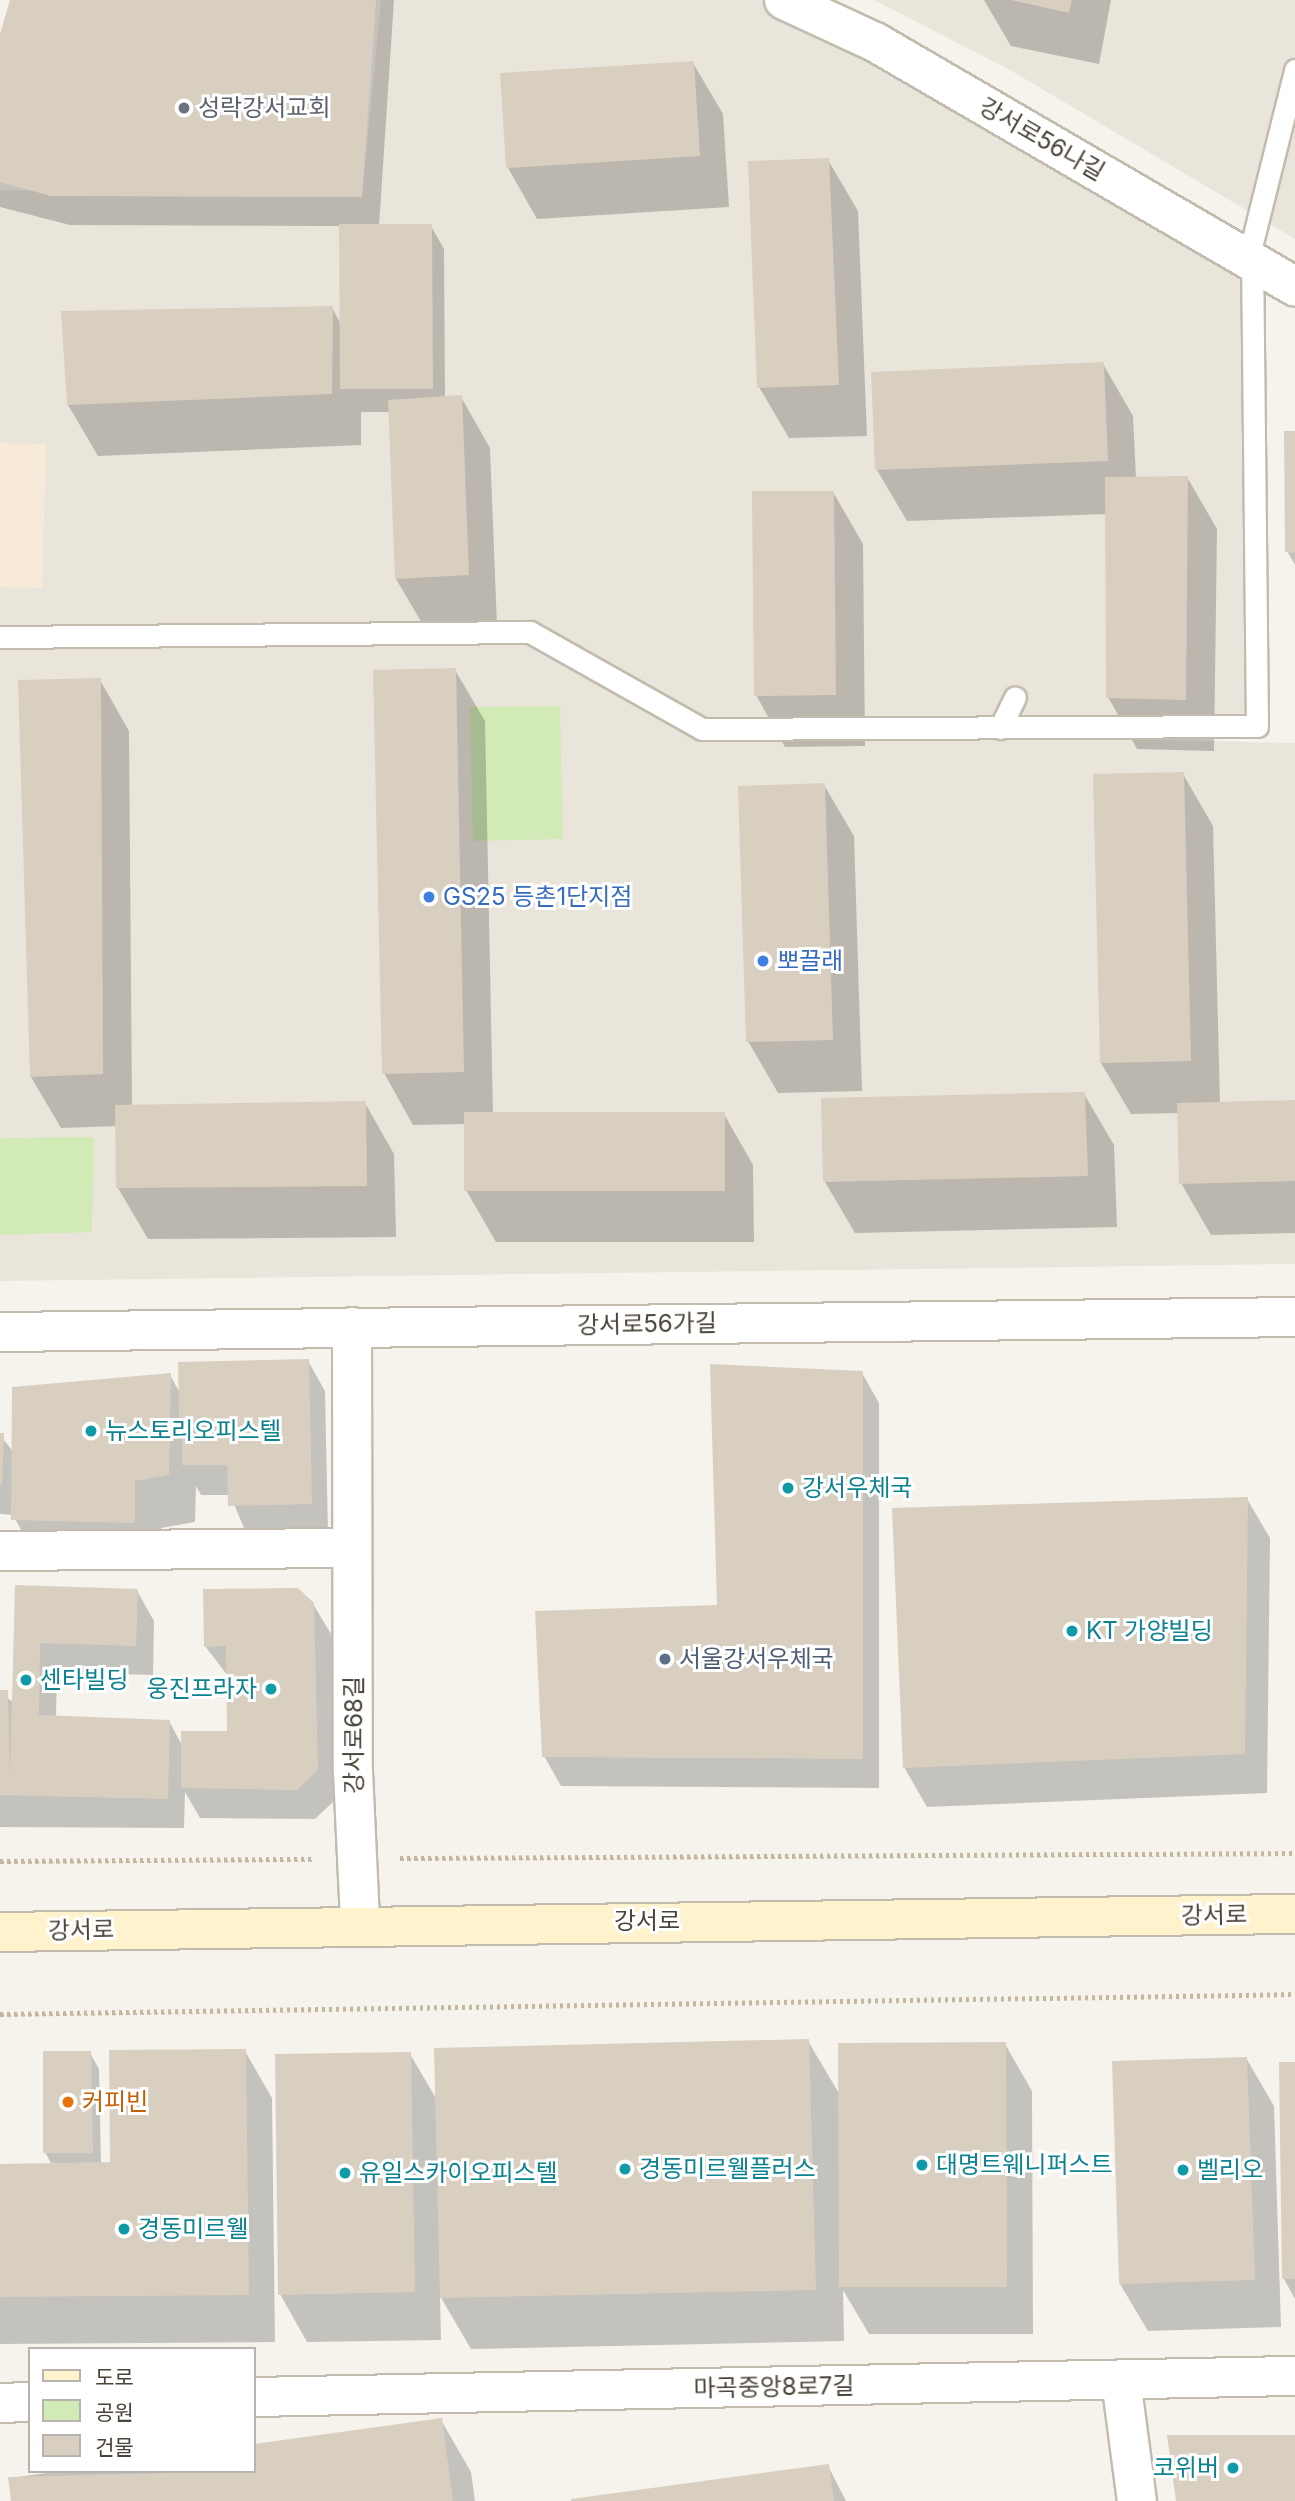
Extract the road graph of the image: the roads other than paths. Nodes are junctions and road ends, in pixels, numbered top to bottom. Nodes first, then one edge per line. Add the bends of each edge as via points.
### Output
1 (784, 0) edge
2 (1295, 70) edge
3 (1250, 260) junction
4 (1295, 286) edge
5 (0, 637) edge
6 (1015, 697) dead end
7 (1000, 728) junction
8 (1295, 1317) edge
9 (352, 1327) junction
10 (0, 1332) edge
11 (352, 1548) junction
12 (0, 1551) edge
13 (1295, 1914) edge
14 (360, 1922) junction
15 (0, 1932) edge
16 (1295, 2376) edge
17 (1121, 2379) junction
18 (256, 2397) edge
19 (28, 2402) edge
20 (0, 2403) edge
21 (1137, 2501) edge

1 - 3 street, 강서로56나길 via 875,42
2 - 3 lane
3 - 4 street, 강서로56나길
3 - 7 lane via 1257,726
5 - 7 lane via 530,632 702,729
6 - 7 lane
8 - 9 street, 강서로56가길
9 - 10 street, 강서로56가길
9 - 11 street, 강서로68길
11 - 12 street
11 - 14 street, 강서로68길
13 - 14 main road, 강서로
14 - 15 main road, 강서로
16 - 17 street, 마곡중앙8로7길
17 - 18 street, 마곡중앙8로7길
17 - 21 street
19 - 20 street

